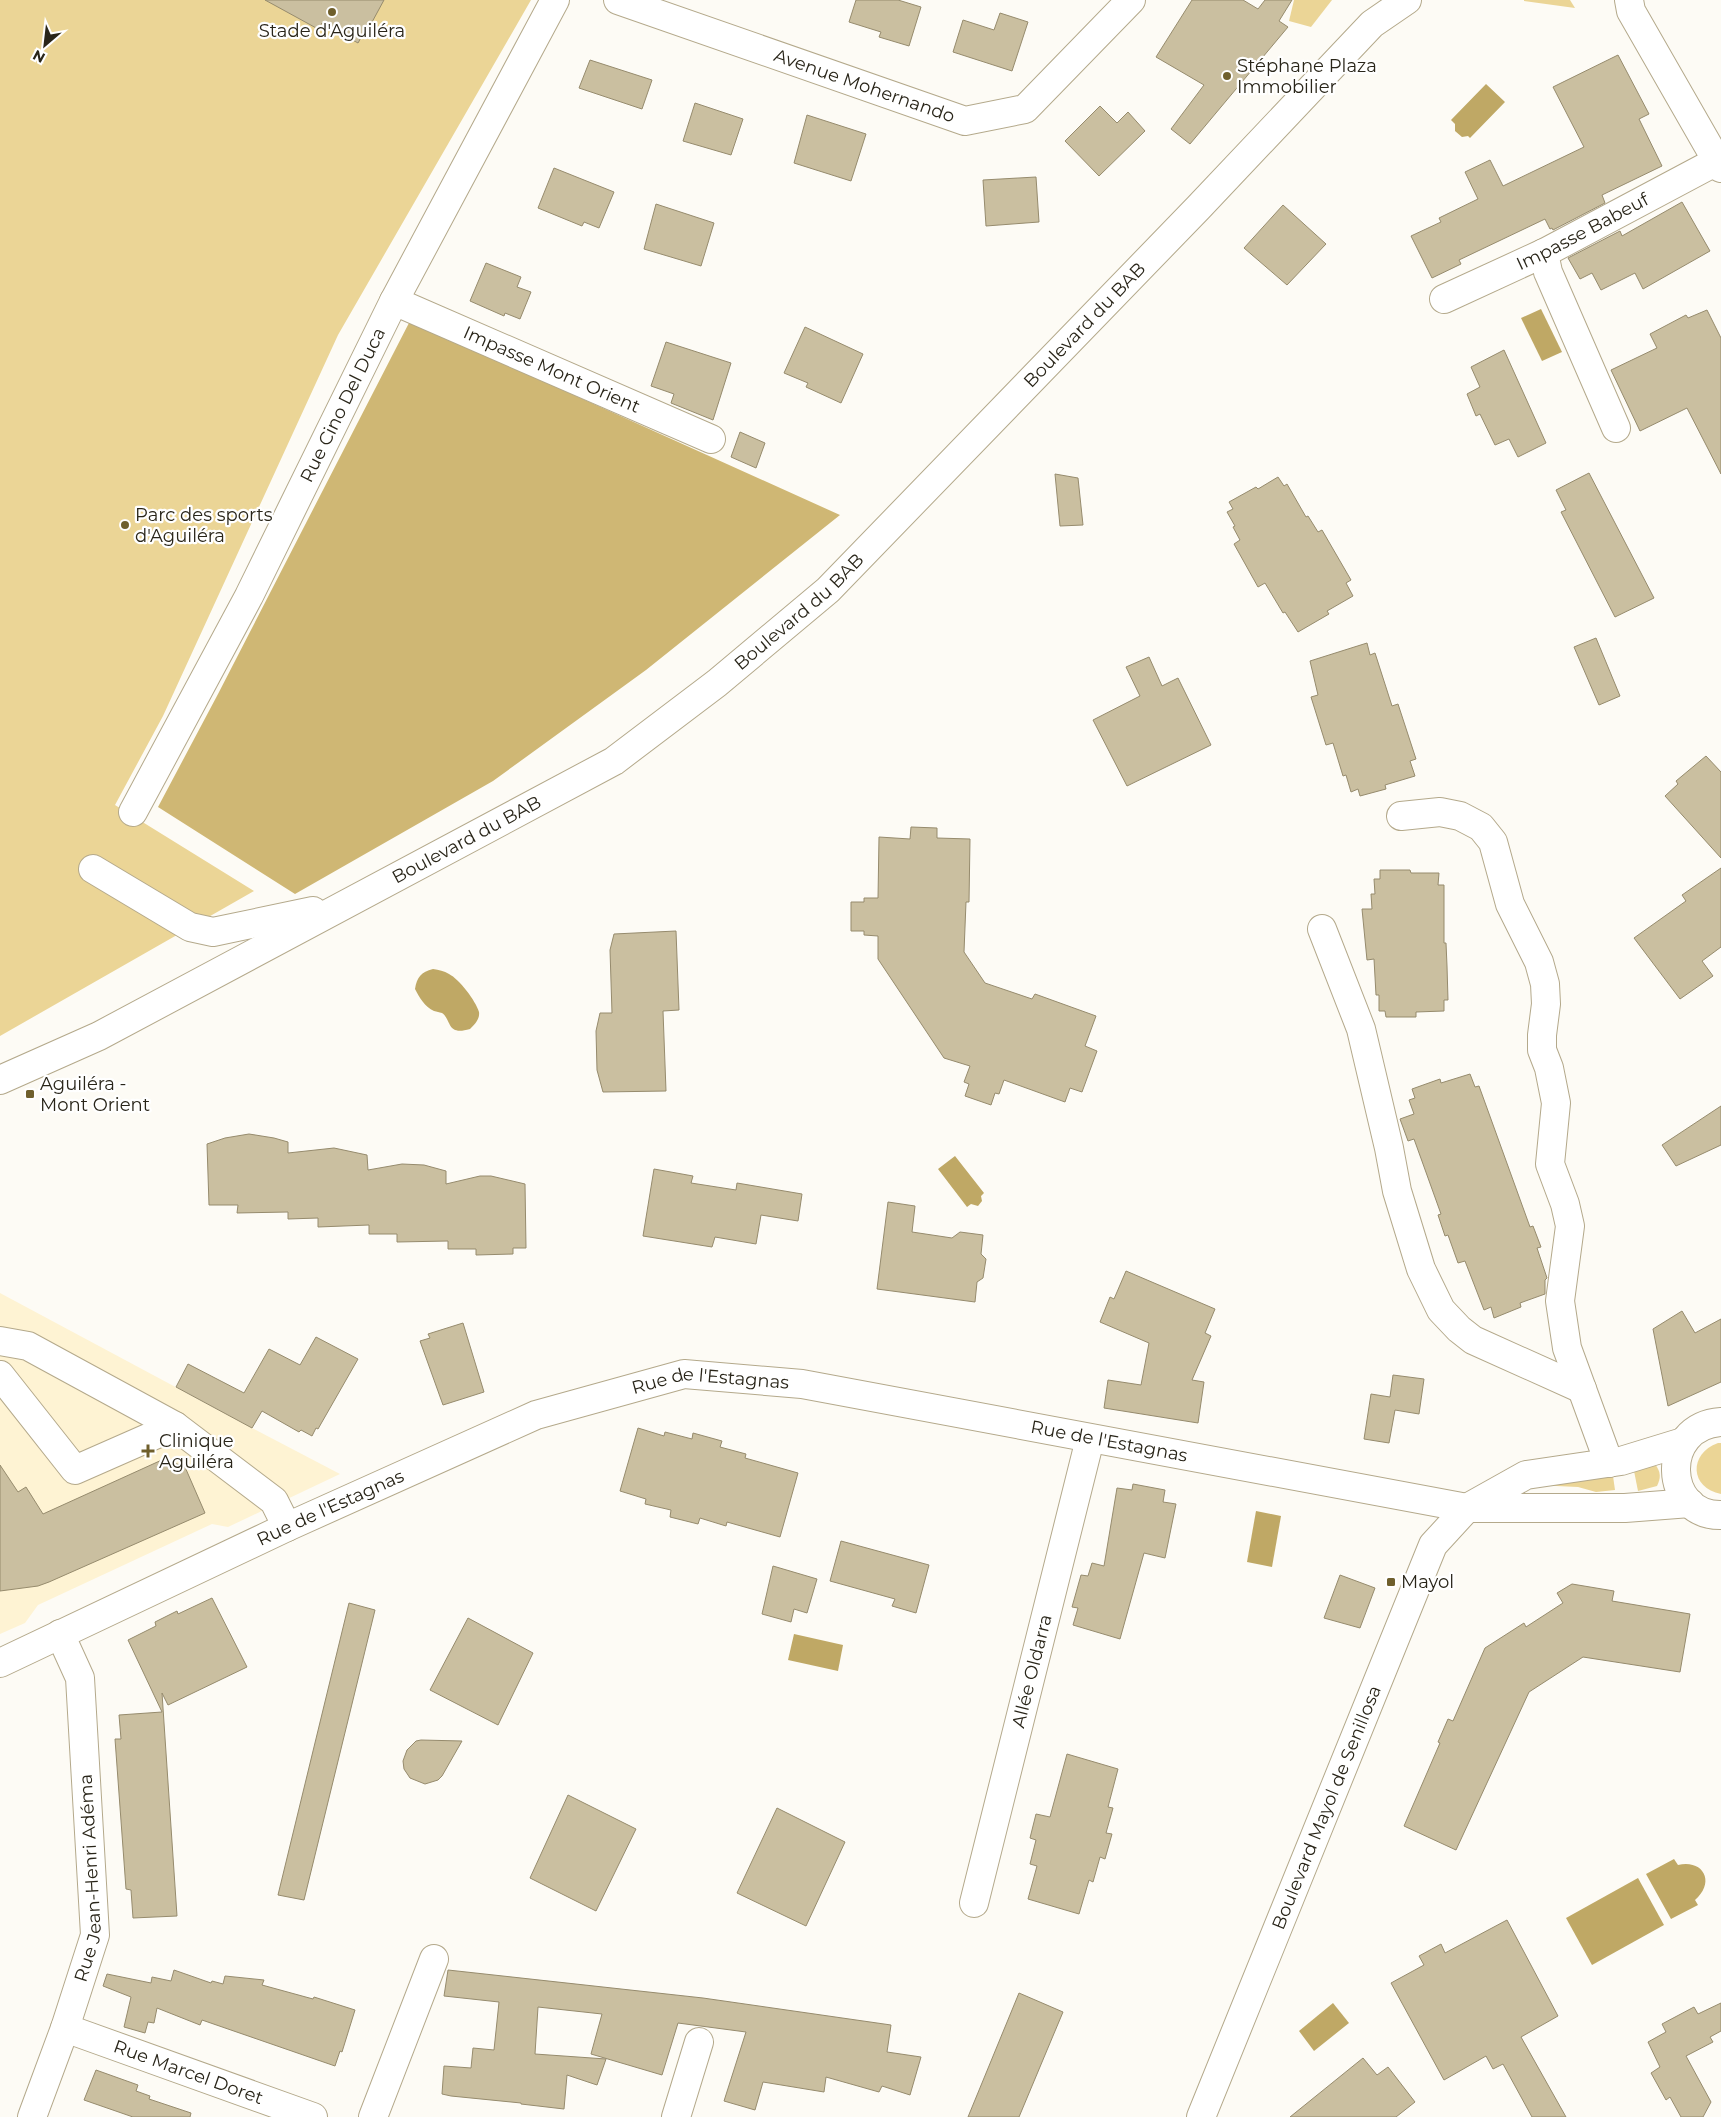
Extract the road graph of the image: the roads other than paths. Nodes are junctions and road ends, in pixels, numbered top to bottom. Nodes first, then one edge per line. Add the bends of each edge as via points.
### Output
1 (555, 0) edge
2 (618, 0) edge
3 (1131, 0) edge
4 (1407, 0) edge
5 (1626, 3) edge
6 (1376, 12) edge
7 (1719, 164) edge
8 (1544, 253) junction
9 (1444, 299) dead end
10 (394, 301) junction
11 (1616, 428) dead end
12 (711, 439) dead end
13 (133, 812) dead end
14 (1401, 816) dead end
15 (93, 869) dead end
16 (375, 888) junction
17 (1322, 929) dead end
18 (99, 1036) junction
19 (0, 1080) edge
20 (0, 1100) edge
21 (0, 1341) edge
22 (0, 1375) edge
23 (1582, 1389) junction
24 (1721, 1422) edge
25 (176, 1426) junction
26 (1090, 1439) junction
27 (1683, 1442) junction
28 (1609, 1463) junction
29 (1690, 1503) junction
30 (1467, 1508) junction
31 (1721, 1515) edge
32 (287, 1527) junction
33 (60, 1634) junction
34 (5, 1655) edge
35 (974, 1903) dead end
36 (434, 1959) dead end
37 (65, 2028) junction
38 (699, 2042) dead end
39 (32, 2117) edge
40 (313, 2117) edge
41 (373, 2117) edge
42 (676, 2117) edge
43 (1201, 2117) edge

1 - 10 street, Rue Cino Del Duca
2 - 3 street, Avenue Mohernando via 965,122 1025,109
4 - 6 street, Boulevard du BAB
5 - 7 street
6 - 16 street, Boulevard du BAB via 1198,208 828,590 717,683 614,761
7 - 8 street, Impasse Babeuf
8 - 9 street, Impasse Babeuf
8 - 11 street via 1548,272
10 - 12 street, Impasse Mont Orient
10 - 13 street, Rue Cino Del Duca via 249,596
14 - 23 street via 1440,812 1460,816 1481,827 1493,842 1510,904 1539,962 1546,1004 1542,1050 1556,1103 1550,1164 1570,1226 1560,1301 1567,1348
15 - 16 street via 190,927 212,932 316,910
16 - 18 street, Boulevard du BAB
17 - 23 street via 1361,1029 1411,1242 1440,1310 1473,1340
18 - 19 street, Boulevard du BAB
18 - 20 street, Boulevard du BAB
21 - 25 street via 28,1346
22 - 25 street via 75,1470
23 - 28 street
24 - 27 street via 1705,1424
25 - 32 street via 274,1501
26 - 30 street, Rue de l'Estagnas
26 - 32 street, Rue de l'Estagnas via 802,1384 684,1374 536,1415
26 - 35 street, Allée Oldarra
27 - 28 street, Boulevard Mayol de Senillosa
27 - 29 street via 1677,1454 1676,1480
28 - 30 street, Boulevard Mayol de Senillosa via 1526,1475
29 - 30 street via 1625,1508
29 - 31 street via 1702,1511
30 - 43 street, Boulevard Mayol de Senillosa via 1434,1545
32 - 33 street, Rue de l'Estagnas
33 - 34 street, Rue de l'Estagnas
33 - 37 street, Rue Jean-Henri Adéma via 80,1678 95,1935
36 - 41 street
37 - 39 street, Rue Jean-Henri Adéma
37 - 40 street, Rue Marcel Doret
38 - 42 street

